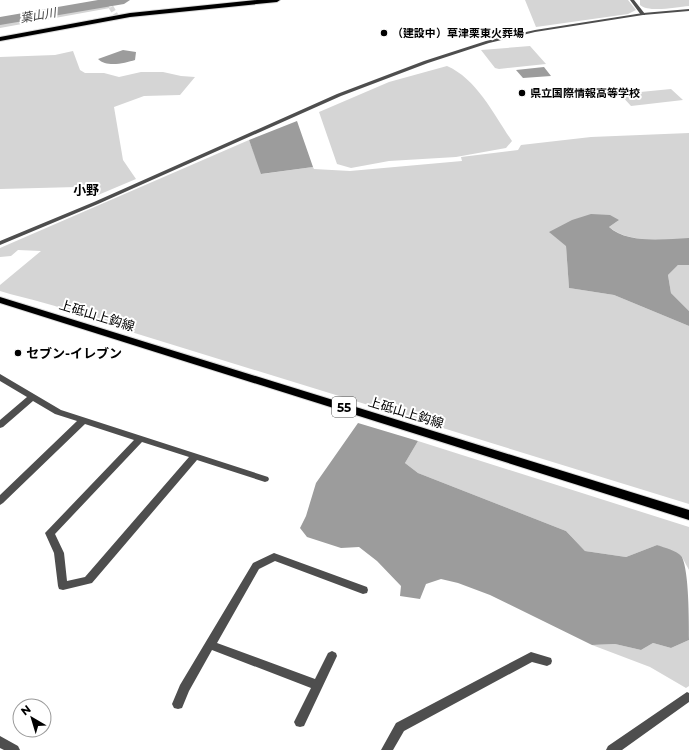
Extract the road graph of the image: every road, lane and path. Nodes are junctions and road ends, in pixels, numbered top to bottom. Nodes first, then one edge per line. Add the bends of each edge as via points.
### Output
1 (213, 0) edge
2 (277, 0) edge
3 (632, 0) edge
4 (689, 10) edge
5 (643, 14) junction
6 (0, 33) edge
7 (0, 39) edge
8 (0, 243) edge
9 (0, 300) edge
10 (0, 377) edge
11 (32, 397) junction
12 (83, 421) junction
13 (0, 425) edge
14 (140, 439) junction
15 (195, 456) junction
16 (265, 479) dead end
17 (0, 501) edge
18 (689, 515) edge
19 (363, 590) dead end
20 (211, 645) junction
21 (332, 656) dead end
22 (547, 661) dead end
23 (317, 685) junction
24 (687, 697) dead end
25 (178, 704) dead end
26 (300, 722) dead end
27 (0, 741) edge
28 (14, 750) edge
29 (388, 750) edge
30 (612, 750) edge

1 - 6 highway via 93,15
2 - 7 highway via 130,15
3 - 5 street
4 - 5 street
5 - 8 street via 521,34 393,74
9 - 18 main road, 上砥山上鈎線 / 55
10 - 11 street
11 - 12 street via 58,412
11 - 13 street
12 - 14 street
12 - 17 street
14 - 15 street
14 - 15 street via 50,534 59,553 63,586 88,580
15 - 16 street
19 - 20 street via 274,558 256,566
20 - 23 street
20 - 25 street via 184,689
21 - 23 street
22 - 29 street via 531,657 400,727
23 - 26 street
24 - 30 street
27 - 28 street

